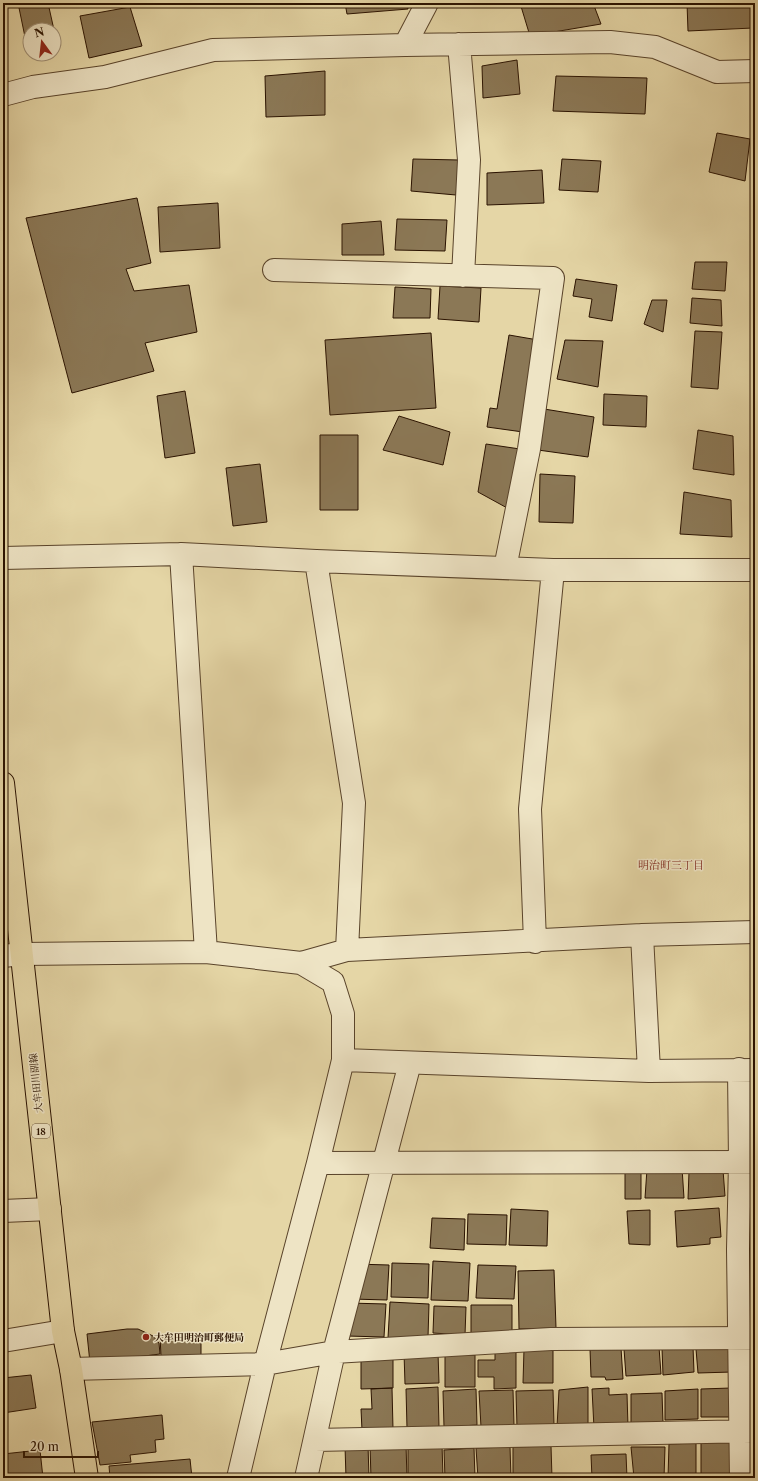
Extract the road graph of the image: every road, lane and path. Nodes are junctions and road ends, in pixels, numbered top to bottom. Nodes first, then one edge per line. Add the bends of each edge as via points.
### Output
1 (425, 3) edge
2 (459, 44) junction
3 (405, 45) junction
4 (755, 71) edge
5 (3, 95) edge
6 (274, 270) dead end
7 (463, 276) junction
8 (181, 554) junction
9 (3, 558) edge
10 (316, 561) junction
11 (505, 568) junction
12 (553, 570) junction
13 (755, 570) edge
14 (3, 783) edge
15 (755, 932) edge
16 (642, 935) junction
17 (535, 942) junction
18 (347, 950) junction
19 (206, 952) junction
20 (13, 955) edge
21 (301, 963) junction
22 (343, 1060) junction
23 (410, 1064) junction
24 (747, 1069) edge
25 (649, 1071) junction
26 (318, 1162) junction
27 (384, 1162) junction
28 (747, 1162) edge
29 (50, 1209) junction
30 (3, 1210) edge
31 (746, 1249) edge
32 (63, 1331) junction
33 (747, 1338) edge
34 (3, 1341) edge
35 (334, 1352) junction
36 (265, 1364) junction
37 (71, 1369) junction
38 (748, 1431) edge
39 (315, 1440) junction
40 (87, 1478) edge
41 (238, 1478) edge
42 (306, 1478) edge
43 (741, 1478) edge

1 - 3 street
2 - 3 street
2 - 4 street via 610,42 655,47 717,72
2 - 7 street via 469,160
3 - 5 street via 213,50 105,77 33,87
6 - 7 street
7 - 11 street via 554,278 529,449
8 - 9 street
8 - 10 street
8 - 19 street
10 - 11 street
10 - 18 street via 354,804
11 - 12 street
12 - 13 street
12 - 17 street via 530,809
14 - 20 main road, 大牟田川副線 / 18
15 - 16 street
16 - 17 street
16 - 25 street
17 - 18 street
18 - 21 street
19 - 20 street
19 - 21 street
20 - 29 main road, 大牟田川副線 / 18
21 - 22 street via 333,982 343,1014
22 - 23 street
22 - 26 street
23 - 25 street
23 - 27 street
24 - 25 street
24 - 28 street
26 - 27 street
26 - 36 street
27 - 28 street
27 - 35 street
28 - 31 street
29 - 30 street
29 - 32 main road, 大牟田川副線 / 18
31 - 33 street
32 - 34 street
32 - 37 main road, 大牟田川副線 / 18
33 - 35 street via 551,1339
33 - 38 street
35 - 36 street
35 - 39 street
36 - 37 street
36 - 41 street
37 - 40 main road, 大牟田川副線 / 18
38 - 39 street
38 - 43 street
39 - 42 street

